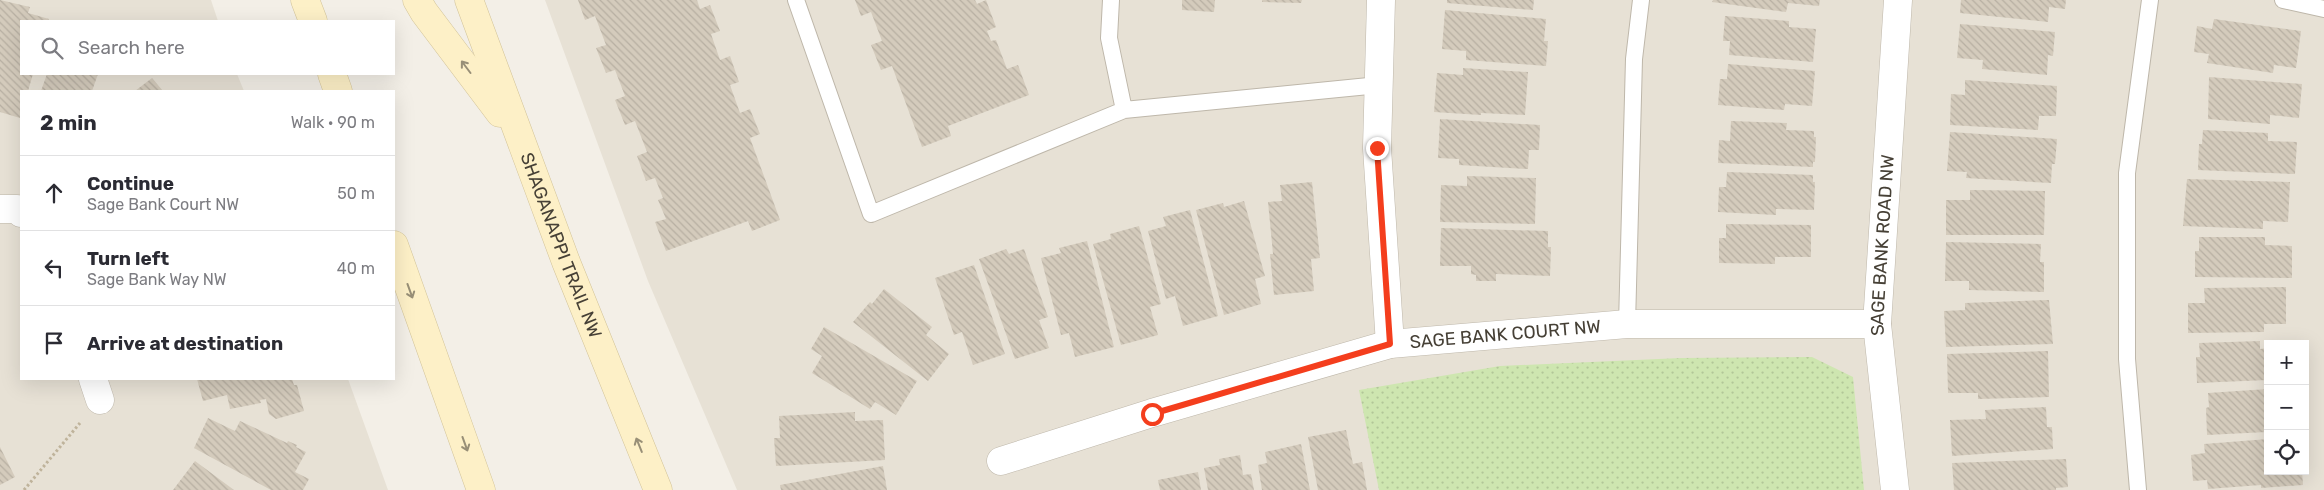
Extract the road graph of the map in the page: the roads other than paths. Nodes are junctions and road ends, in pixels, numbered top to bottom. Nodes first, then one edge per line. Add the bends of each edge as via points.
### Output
1 (305, 0) edge
2 (417, 0) edge
3 (469, 0) edge
4 (796, 0) edge
5 (1111, 0) edge
6 (1381, 0) edge
7 (1641, 0) edge
8 (1898, 0) edge
9 (2150, 0) edge
10 (2283, 0) edge
11 (2324, 9) edge
12 (313, 20) edge
13 (332, 75) edge
14 (1378, 85) junction
15 (338, 90) edge
16 (1124, 110) junction
17 (517, 134) junction
18 (0, 209) edge
19 (20, 212) edge
20 (395, 248) edge
21 (1627, 324) junction
22 (1877, 324) junction
23 (1390, 344) junction
24 (1001, 461) dead end
25 (482, 490) edge
26 (658, 490) edge
27 (1895, 490) edge
28 (2138, 490) edge

1 - 12 main road
17 -> 2 main road
3 - 17 main road, SHAGANAPPI TRAIL NW
4 - 16 lane via 871,214
5 - 16 lane via 1109,38
6 - 14 street
7 - 21 lane via 1634,59
8 - 22 street, SAGE BANK ROAD NW
9 - 28 lane via 2127,173 2127,359
10 - 11 lane
13 - 15 main road
14 - 16 lane
14 - 23 street via 1377,148
26 -> 17 main road, SHAGANAPPI TRAIL NW
18 - 19 street via 17,209
20 -> 25 main road
21 - 22 street, SAGE BANK COURT NW
21 - 23 street, SAGE BANK COURT NW
22 - 27 street, SAGE BANK ROAD NW
23 - 24 street, SAGE BANK COURT NW

